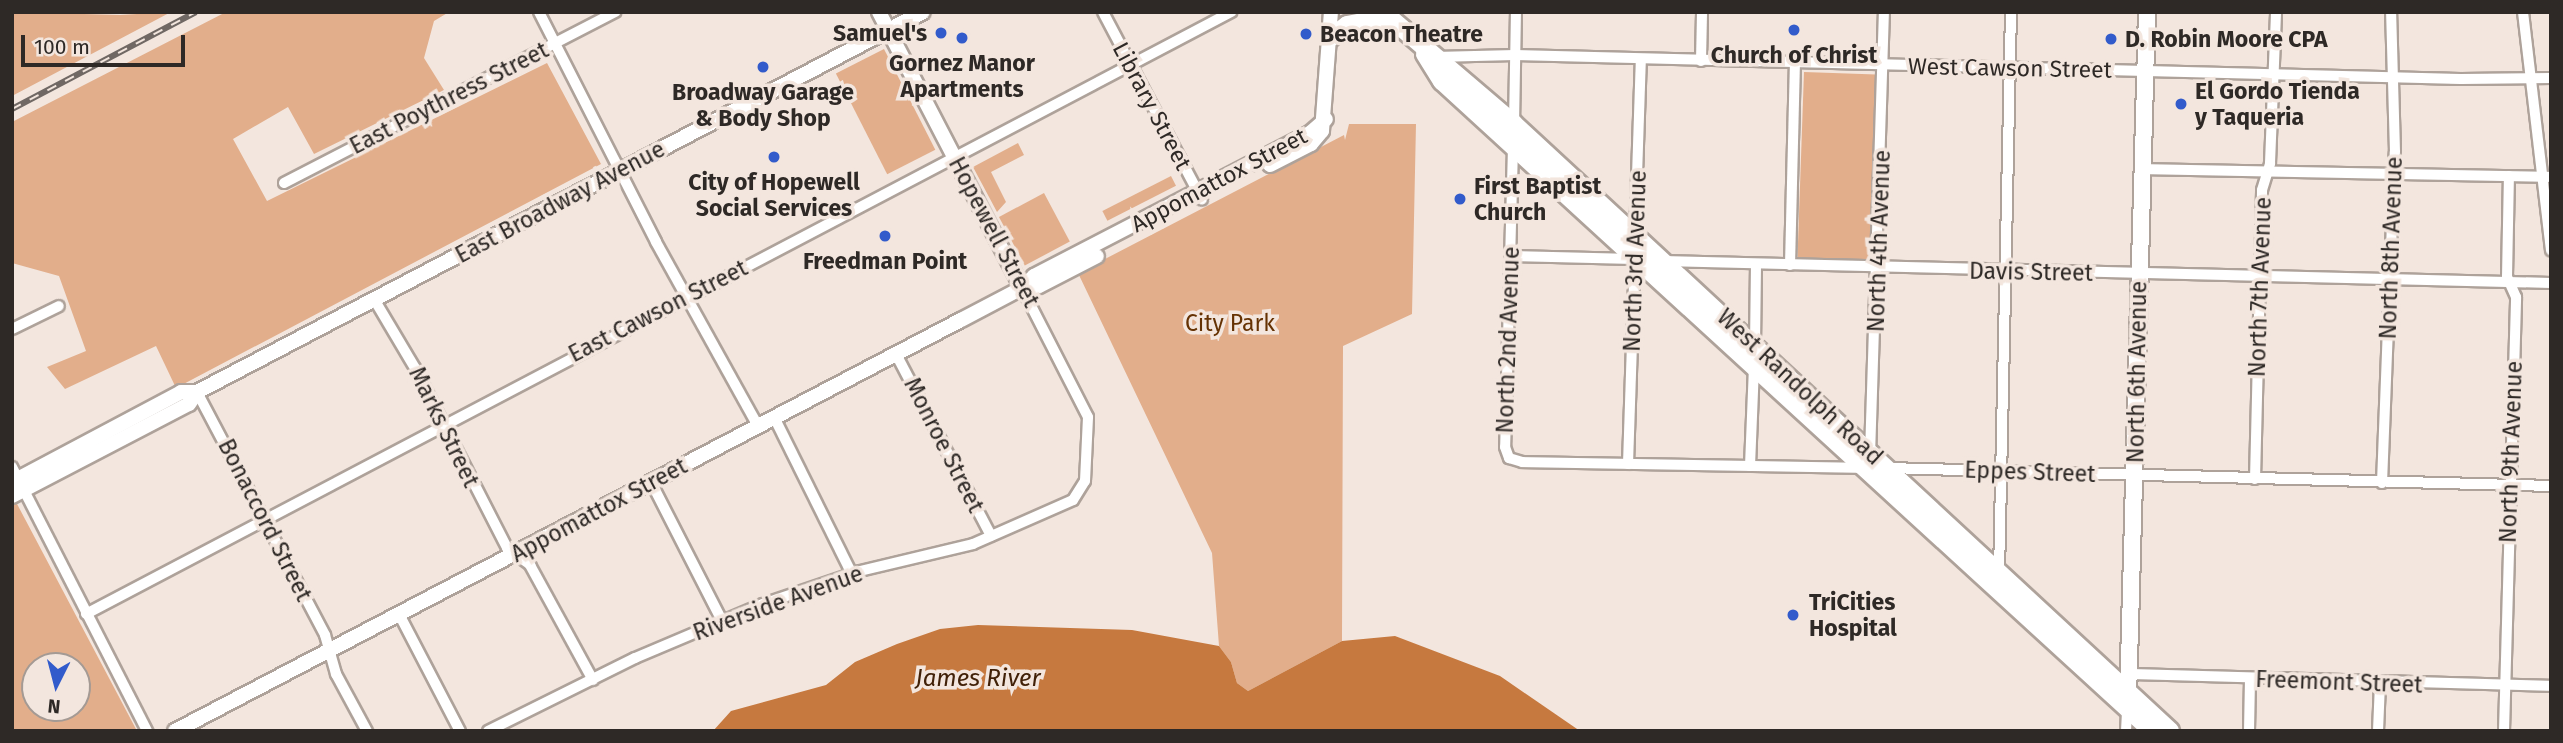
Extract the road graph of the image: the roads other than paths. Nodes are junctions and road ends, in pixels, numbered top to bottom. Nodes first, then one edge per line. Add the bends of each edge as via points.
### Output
1 (539, 12) edge
2 (615, 12) edge
3 (879, 12) edge
4 (923, 12) edge
5 (1103, 12) edge
6 (1231, 12) edge
7 (1331, 12) edge
8 (1516, 12) edge
9 (1702, 12) edge
10 (1884, 12) edge
11 (2011, 12) edge
12 (2147, 12) edge
13 (2276, 12) edge
14 (2391, 12) edge
15 (2523, 12) edge
16 (1385, 15) edge
17 (888, 30) junction
18 (1329, 38) junction
19 (556, 44) junction
20 (1515, 55) junction
21 (1430, 56) junction
22 (1641, 59) junction
23 (1701, 61) junction
24 (1795, 63) junction
25 (1130, 65) junction
26 (1883, 65) junction
27 (2010, 68) junction
28 (2145, 70) junction
29 (2274, 72) junction
30 (2393, 76) junction
31 (2551, 78) edge
32 (2531, 79) junction
33 (1514, 124) junction
34 (1513, 147) junction
35 (954, 156) junction
36 (2143, 169) junction
37 (620, 171) junction
38 (2267, 172) junction
39 (2394, 173) junction
40 (2509, 176) junction
41 (2547, 176) edge
42 (284, 183) dead end
43 (1200, 196) junction
44 (1636, 236) junction
45 (2551, 250) edge
46 (1511, 256) junction
47 (1635, 259) junction
48 (1662, 261) junction
49 (1756, 264) junction
50 (1790, 265) junction
51 (1877, 268) junction
52 (2004, 272) junction
53 (2140, 274) junction
54 (2260, 278) junction
55 (2389, 279) junction
56 (2508, 281) junction
57 (2551, 283) edge
58 (1022, 288) junction
59 (686, 296) junction
60 (374, 299) junction
61 (59, 306) dead end
62 (12, 329) edge
63 (1755, 345) junction
64 (896, 354) junction
65 (1754, 368) junction
66 (197, 392) junction
67 (774, 417) junction
68 (441, 424) junction
69 (758, 426) junction
70 (1087, 457) joint
71 (1867, 460) junction
72 (1628, 464) junction
73 (1750, 466) junction
74 (1889, 468) junction
75 (2000, 470) junction
76 (2135, 475) junction
77 (2255, 479) junction
78 (651, 482) junction
79 (15, 483) edge
80 (2382, 483) junction
81 (2510, 485) junction
82 (2551, 486) edge
83 (264, 520) junction
84 (991, 536) junction
85 (514, 554) junction
86 (1998, 568) junction
87 (852, 574) junction
88 (2003, 598) junction
89 (86, 614) junction
90 (399, 614) junction
91 (722, 621) junction
92 (329, 650) junction
93 (2250, 679) junction
94 (593, 680) junction
95 (2380, 684) junction
96 (2505, 685) junction
97 (2551, 686) edge
98 (2128, 691) junction
99 (147, 731) edge
100 (175, 731) edge
101 (367, 731) edge
102 (460, 731) edge
103 (488, 731) edge
104 (2126, 731) edge
105 (2152, 731) edge
106 (2170, 731) edge
107 (2249, 731) edge
108 (2378, 731) edge
109 (2504, 731) edge

1 - 19 street
2 - 19 street, East Poythress Street
3 - 17 street, Hopewell Street
4 - 17 street, East Broadway Avenue
5 - 25 street, Library Street
6 - 25 street, East Cawson Street
7 - 18 street
8 - 20 street, North 2nd Avenue
9 - 23 street
10 - 26 street, North 4th Avenue
11 - 27 street
12 - 28 main road, North 6th Avenue
13 - 29 street, North 7th Avenue
14 - 30 street, North 8th Avenue
15 - 32 street
16 - 18 highway via 1347,25
16 - 21 highway, West Randolph Road
17 - 35 street, Hopewell Street
17 - 37 street, East Broadway Avenue
18 - 43 street, Appomattox Street via 1326,120
19 - 37 street
19 - 42 street, East Poythress Street
20 - 21 street, West Cawson Street
20 - 22 street, West Cawson Street
20 - 33 street, North 2nd Avenue
21 - 33 highway, West Randolph Road
21 - 34 highway, West Randolph Road via 1442,81
22 - 23 street, West Cawson Street
22 - 44 street, North 3rd Avenue
23 - 24 street, West Cawson Street
24 - 26 street, West Cawson Street
24 - 50 street
25 - 35 street, East Cawson Street
25 - 43 street, Library Street
26 - 27 street, West Cawson Street
26 - 51 street, North 4th Avenue
27 - 28 street, West Cawson Street
27 - 52 street
28 - 29 street, West Cawson Street
28 - 36 main road, North 6th Avenue
29 - 30 street, West Cawson Street
29 - 38 street, North 7th Avenue
30 - 32 street, West Cawson Street
30 - 39 street, North 8th Avenue
31 - 32 street, West Cawson Street
32 - 41 street
33 - 34 street, North 2nd Avenue
33 - 44 highway, West Randolph Road
34 - 46 street, North 2nd Avenue
34 - 47 highway, West Randolph Road
35 - 58 street, Hopewell Street
35 - 59 street, East Cawson Street
36 - 38 street
36 - 53 main road, North 6th Avenue
37 - 59 street
37 - 60 street, East Broadway Avenue
38 - 39 street
38 - 54 street, North 7th Avenue via 2262,190
39 - 40 street
39 - 55 street, North 8th Avenue
40 - 41 street
40 - 56 street, North 9th Avenue
41 - 45 street
43 - 58 street, Appomattox Street via 1034,276
44 - 47 street, North 3rd Avenue
44 - 48 highway, West Randolph Road
46 - 47 street, Davis Street
46 - 72 street, North 2nd Avenue via 1505,447 1509,457
47 - 48 street, Davis Street
47 - 65 highway, West Randolph Road
47 - 72 street, North 3rd Avenue
48 - 49 street, Davis Street
48 - 63 highway, West Randolph Road
49 - 50 street, Davis Street
49 - 63 street
50 - 51 street, Davis Street
51 - 52 street, Davis Street
51 - 71 street, North 4th Avenue
52 - 53 street, Davis Street
52 - 75 street
53 - 54 street, Davis Street
53 - 76 main road, North 6th Avenue
54 - 55 street, Davis Street
54 - 77 street, North 7th Avenue
55 - 56 street, Davis Street
55 - 80 street, North 8th Avenue
56 - 57 street, Davis Street
56 - 81 street, North 9th Avenue via 2516,297
58 - 64 street, Appomattox Street
58 - 70 street, Hopewell Street via 1080,394 1088,418
59 - 68 street, East Cawson Street
59 - 69 street
60 - 66 street, East Broadway Avenue
60 - 68 street, Marks Street via 415,368
61 - 62 street
63 - 65 street
63 - 71 highway, West Randolph Road
64 - 67 street, Appomattox Street
64 - 84 street, Monroe Street
65 - 71 highway, West Randolph Road
65 - 73 street
66 - 79 street, East Broadway Avenue via 181,392
66 - 83 street, Bonaccord Street
67 - 69 street, Appomattox Street
67 - 87 street
68 - 83 street, East Cawson Street
68 - 85 street, Marks Street
69 - 78 street, Appomattox Street
70 - 84 street, Riverside Avenue via 1085,481 1073,500
71 - 73 street
71 - 74 highway, West Randolph Road
71 - 88 highway, West Randolph Road
72 - 73 street
74 - 75 street, Eppes Street
74 - 86 highway, West Randolph Road
75 - 76 street, Eppes Street
75 - 86 street
76 - 77 street, Eppes Street
76 - 98 main road, North 6th Avenue
77 - 80 street, Eppes Street
78 - 85 street, Appomattox Street
78 - 91 street
79 - 89 street
80 - 81 street, Eppes Street
81 - 82 street, Eppes Street
81 - 96 street, North 9th Avenue
83 - 89 street, East Cawson Street
83 - 92 street, Bonaccord Street
84 - 87 street, Riverside Avenue via 932,556
85 - 90 street, Appomattox Street
85 - 94 street, Marks Street via 530,565
86 - 88 street
86 - 98 highway, West Randolph Road
87 - 91 street, Riverside Avenue
88 - 98 highway, West Randolph Road
89 - 99 street
90 - 92 street, Appomattox Street
90 - 102 street
91 - 94 street, Riverside Avenue
92 - 100 street, Appomattox Street
92 - 101 street, Bonaccord Street via 336,674
93 - 95 street, Freemont Street
93 - 98 street, Freemont Street
93 - 107 street
94 - 103 street, Riverside Avenue
95 - 96 street, Freemont Street
95 - 108 street
96 - 97 street, Freemont Street
96 - 109 street, North 9th Avenue
98 - 104 street, North 6th Avenue
98 - 105 highway, West Randolph Road
98 - 106 highway, West Randolph Road

